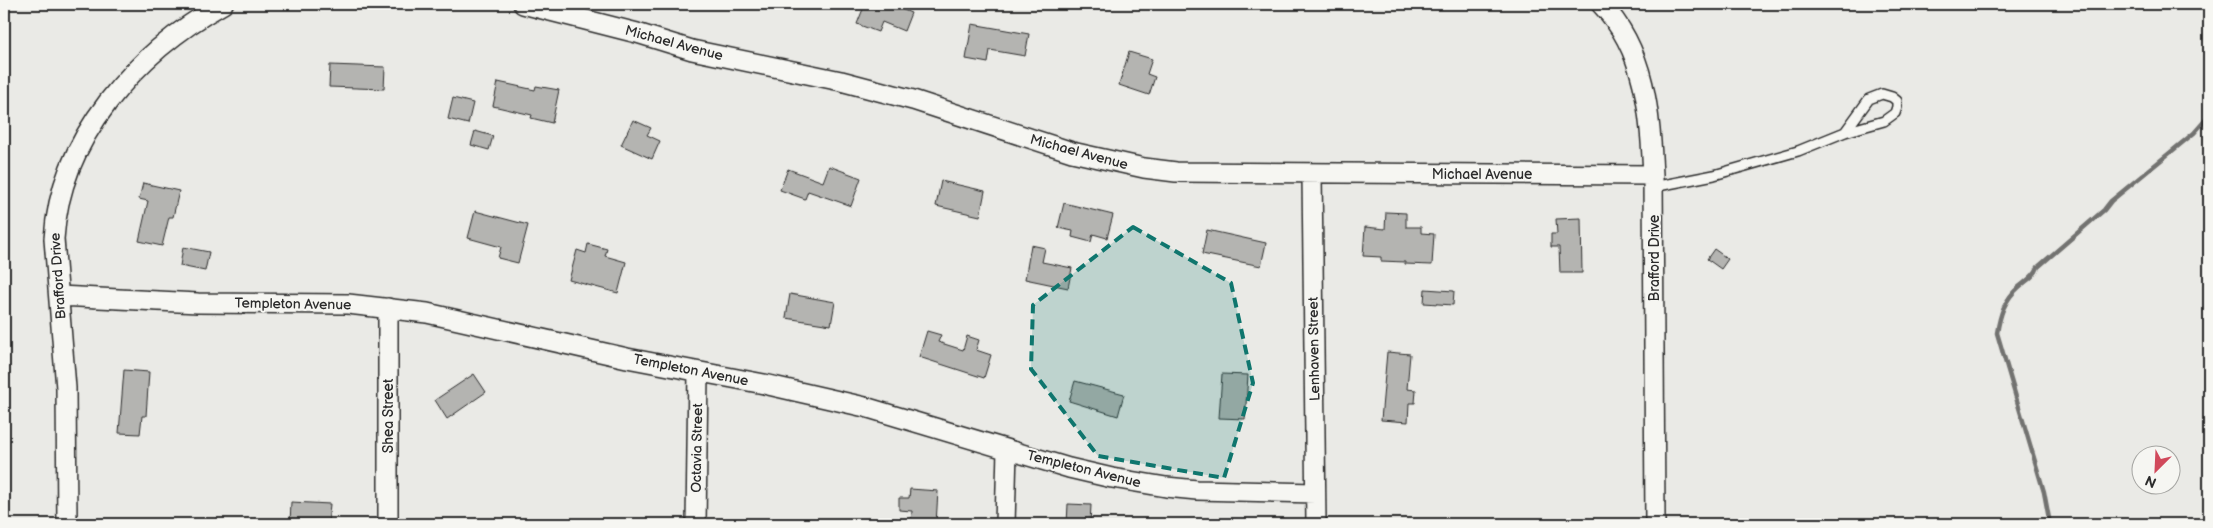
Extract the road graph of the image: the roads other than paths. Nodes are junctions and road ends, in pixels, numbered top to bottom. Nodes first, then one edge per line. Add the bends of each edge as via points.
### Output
1 (223, 4) edge
2 (523, 4) edge
3 (1601, 4) edge
4 (1845, 132) junction
5 (1312, 174) junction
6 (1653, 181) junction
7 (59, 296) junction
8 (388, 308) junction
9 (698, 372) junction
10 (1007, 450) junction
11 (1315, 493) junction
12 (67, 524) edge
13 (388, 524) edge
14 (696, 524) edge
15 (1005, 524) edge
16 (1316, 524) edge
17 (1655, 524) edge

1 - 7 street, Brafford Drive via 194,20 152,54 116,91 91,124 70,165 55,215
2 - 5 street, Michael Avenue via 637,32 692,50 841,81 913,100 1072,152 1144,168 1176,172
3 - 6 street, Brafford Drive via 1624,33 1642,76 1651,123
4 - 4 lane via 1890,118 1897,101 1882,94 1869,99
4 - 6 lane via 1798,151 1714,175
5 - 6 street, Michael Avenue
5 - 11 street, Lenhaven Street
6 - 17 street, Brafford Drive
7 - 8 street, Templeton Avenue via 198,303 348,304
7 - 12 street, Brafford Drive via 66,388
8 - 9 street, Templeton Avenue via 427,313
8 - 13 street, Shea Street
9 - 10 street, Templeton Avenue via 865,407
9 - 14 street, Octavia Street
10 - 11 street, Templeton Avenue via 1069,468 1166,487
10 - 15 street
11 - 16 street, Lenhaven Street

